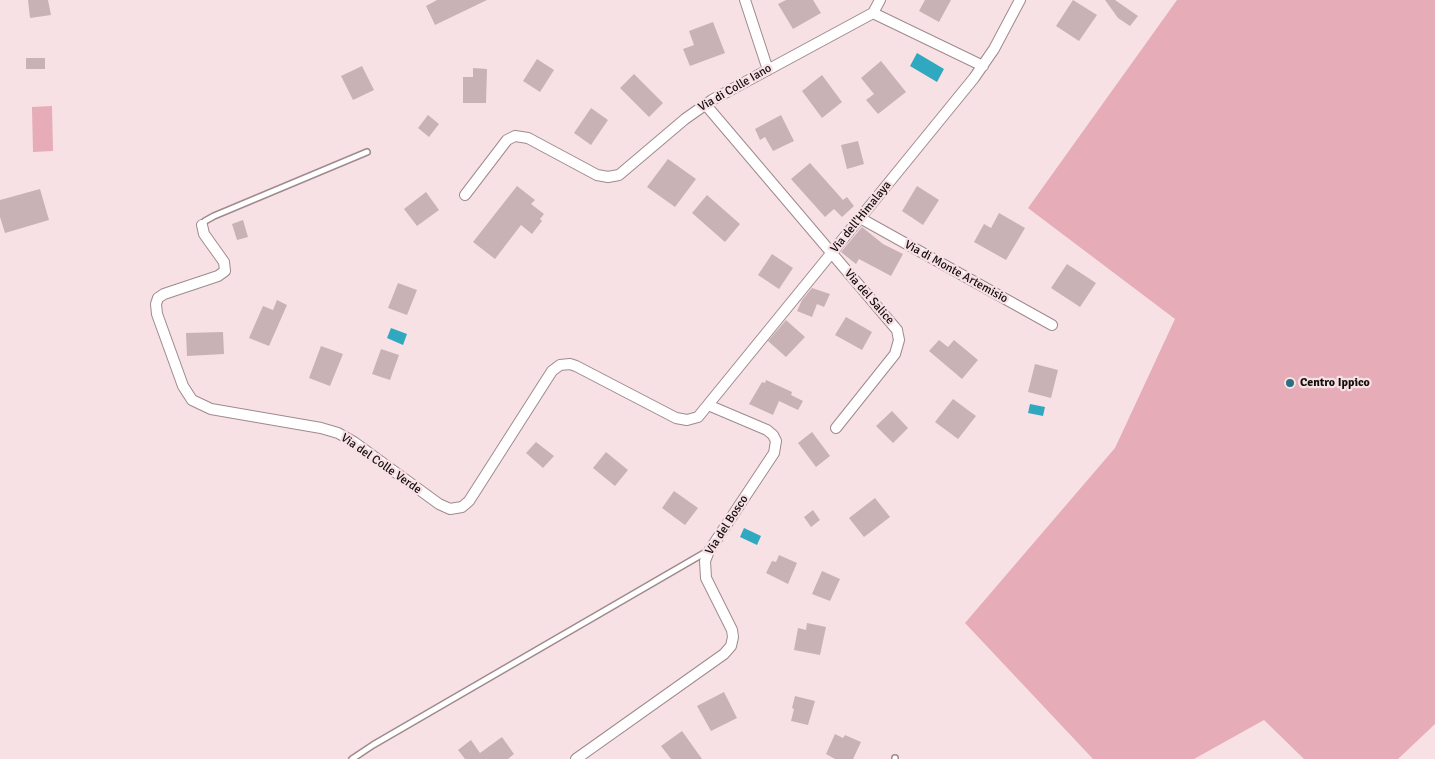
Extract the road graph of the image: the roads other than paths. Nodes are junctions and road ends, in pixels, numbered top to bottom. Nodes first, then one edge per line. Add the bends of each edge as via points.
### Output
1 (745, 0) edge
2 (880, 0) edge
3 (1020, 0) edge
4 (873, 13) junction
5 (983, 66) junction
6 (768, 70) junction
7 (705, 104) junction
8 (367, 152) dead end
9 (465, 196) dead end
10 (860, 218) junction
11 (202, 225) joint
12 (832, 254) junction
13 (1052, 325) dead end
14 (708, 404) junction
15 (687, 420) joint
16 (836, 428) dead end
17 (709, 551) junction
18 (352, 759) edge
19 (576, 759) edge

1 - 6 street
2 - 4 street
3 - 5 street, Via dell'Himalaya
4 - 5 street
4 - 6 street, Via di Colle Iano
5 - 10 street, Via dell'Himalaya
6 - 7 street, Via di Colle Iano
7 - 9 street, Via di Colle Iano via 623,173 613,177 594,173 528,138 512,137
7 - 12 street, Via del Salice
8 - 11 lane via 214,216
10 - 12 street, Via dell'Himalaya
10 - 13 street, Via di Monte Artemisio
11 - 15 street, Via del Colle Verde via 204,234 224,262 224,271 218,276 164,294 156,304 182,386 189,397 211,409 321,428 343,436 444,507 465,506 552,371 560,364 576,366 672,416
12 - 14 street, Via dell'Himalaya
12 - 16 street, Via del Salice via 895,327 899,340 893,357
14 - 15 street, Via dell'Himalaya via 698,417
14 - 17 street, Via del Bosco via 767,430 776,441 774,453
17 - 18 lane
17 - 19 street, Via del Bosco via 704,561 705,574 732,630 730,648

